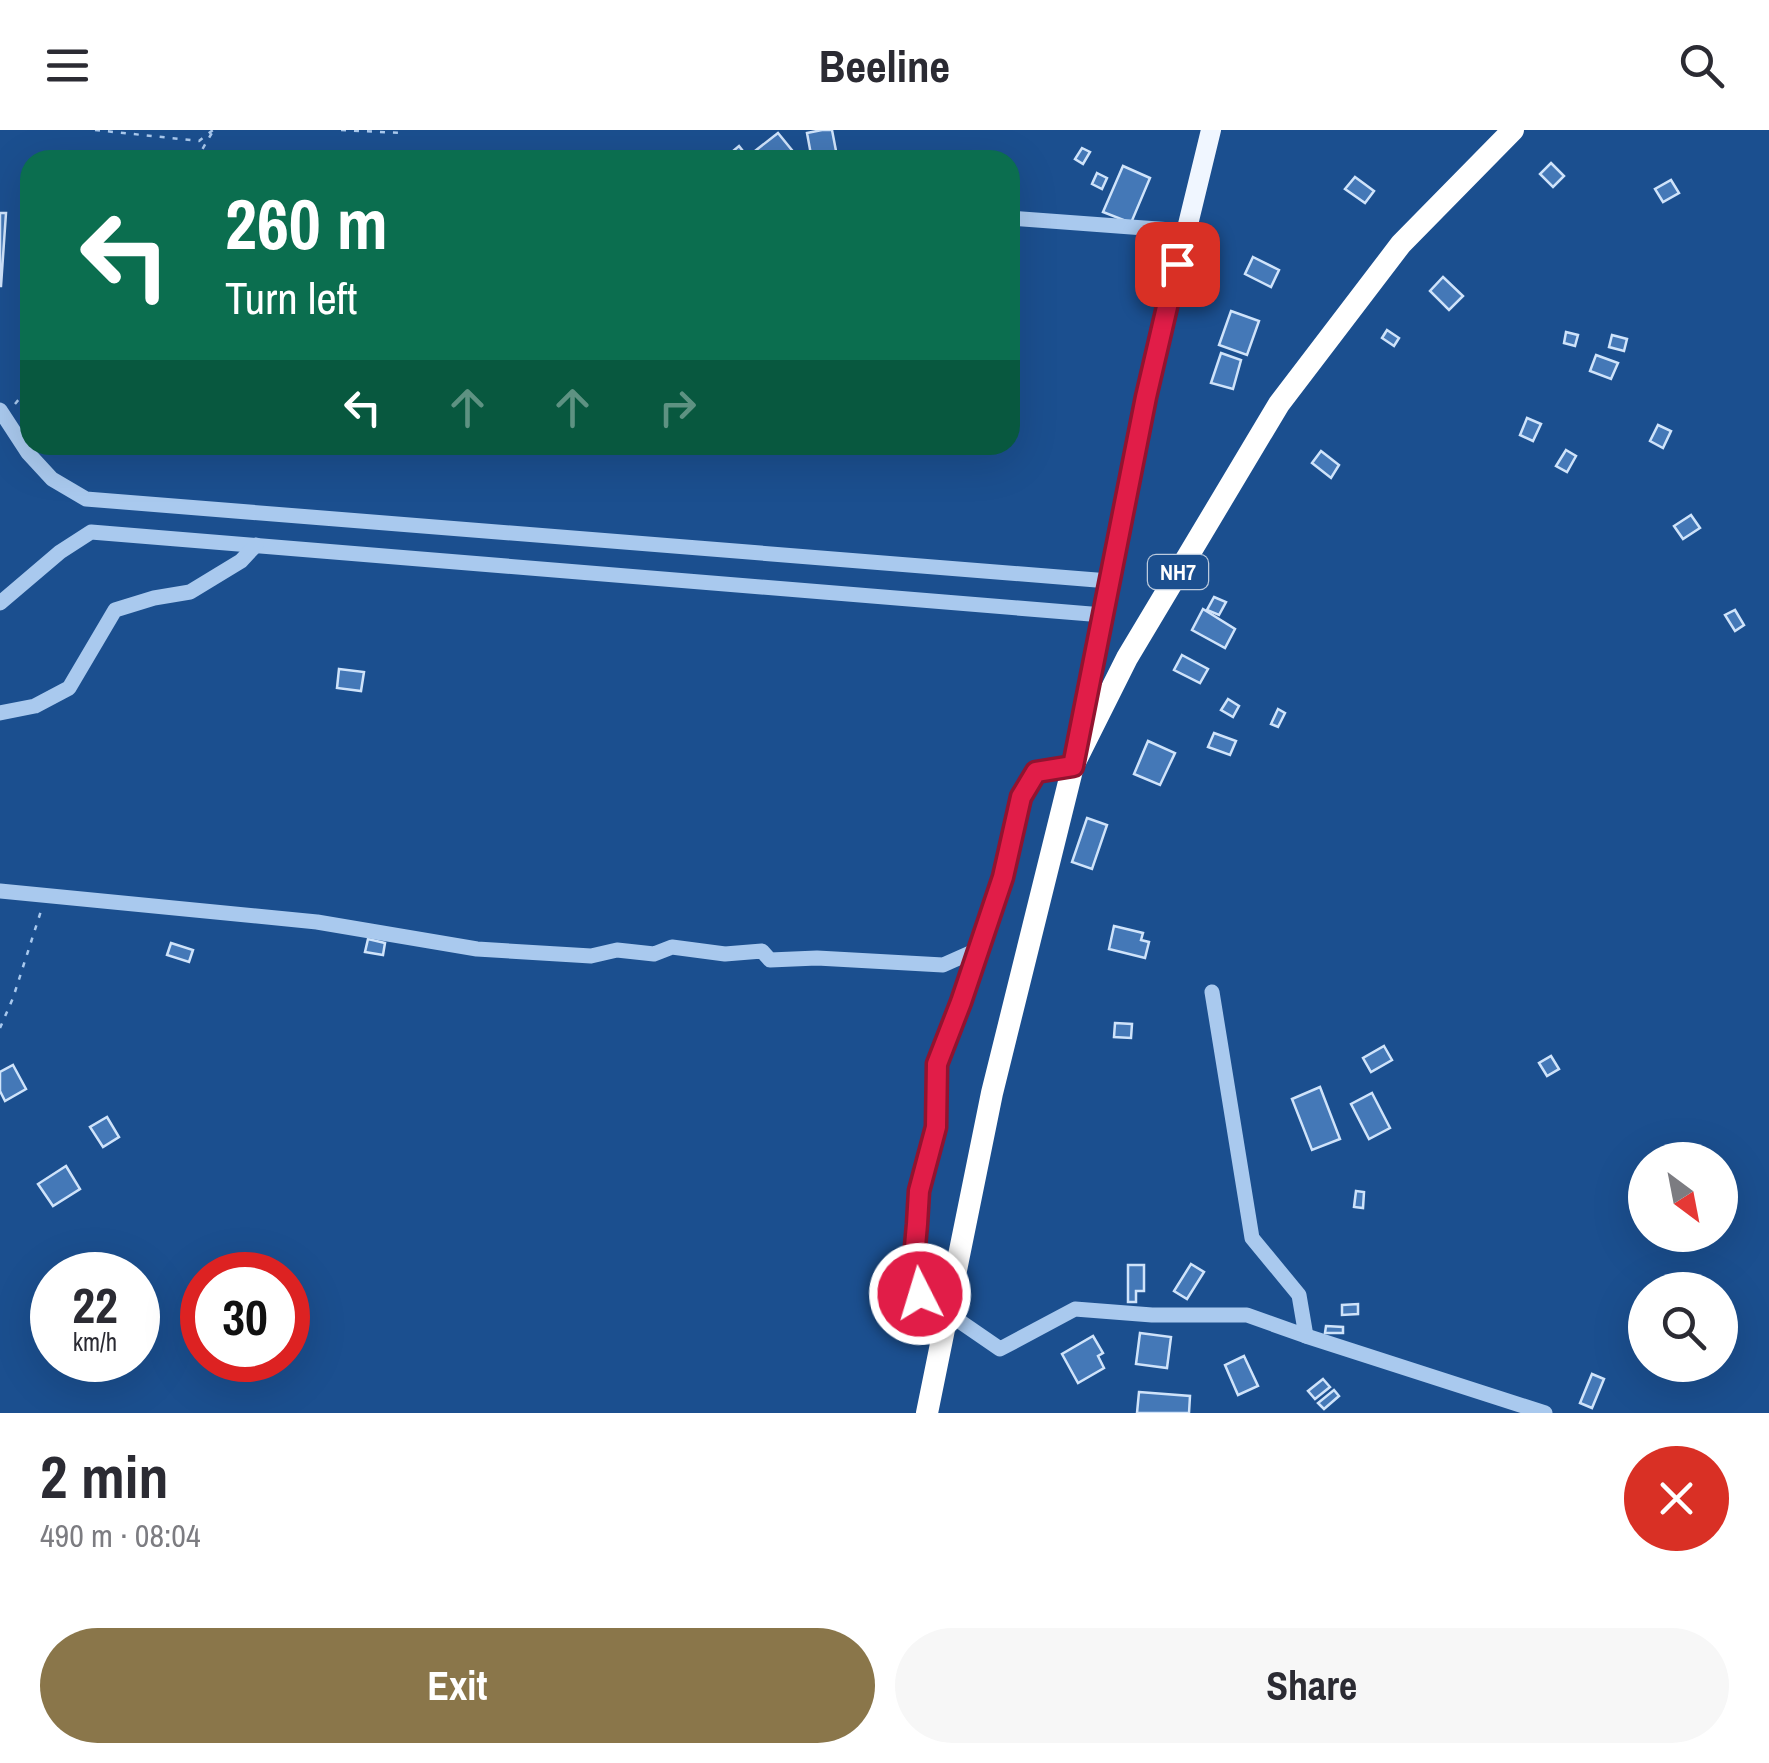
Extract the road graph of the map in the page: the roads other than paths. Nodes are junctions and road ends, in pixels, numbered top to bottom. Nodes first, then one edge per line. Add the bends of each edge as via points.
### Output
1 (1211, 130) edge
2 (1514, 130) edge
3 (1020, 219) edge
4 (1185, 231) junction
5 (2, 414) edge
6 (20, 441) edge
7 (30, 455) edge
8 (256, 546) junction
9 (1110, 581) junction
10 (0, 603) edge
11 (1103, 615) junction
12 (0, 713) edge
13 (1073, 766) junction
14 (0, 891) edge
15 (979, 949) junction
16 (1212, 992) dead end
17 (1306, 1336) junction
18 (927, 1413) edge
19 (1545, 1413) edge

1 - 4 main road
2 - 13 highway, NH7 via 1401,244 1279,404 1127,658
3 - 4 street
4 - 9 main road
5 - 6 street
7 - 9 street via 86,499
8 - 10 street via 91,532
8 - 11 street
8 - 12 street via 190,592 116,610 69,688 36,706
9 - 11 main road
11 - 13 main road
13 - 15 street via 1036,772 1021,797
13 - 18 highway, NH7 via 992,1093
14 - 15 street via 317,922 477,950 591,956 672,947 762,952 770,960 943,965
15 - 17 street via 937,1064 936,1127 919,1191 914,1258 920,1294 1000,1349 1074,1309 1247,1314
16 - 17 street via 1252,1238 1299,1295
17 - 19 street

